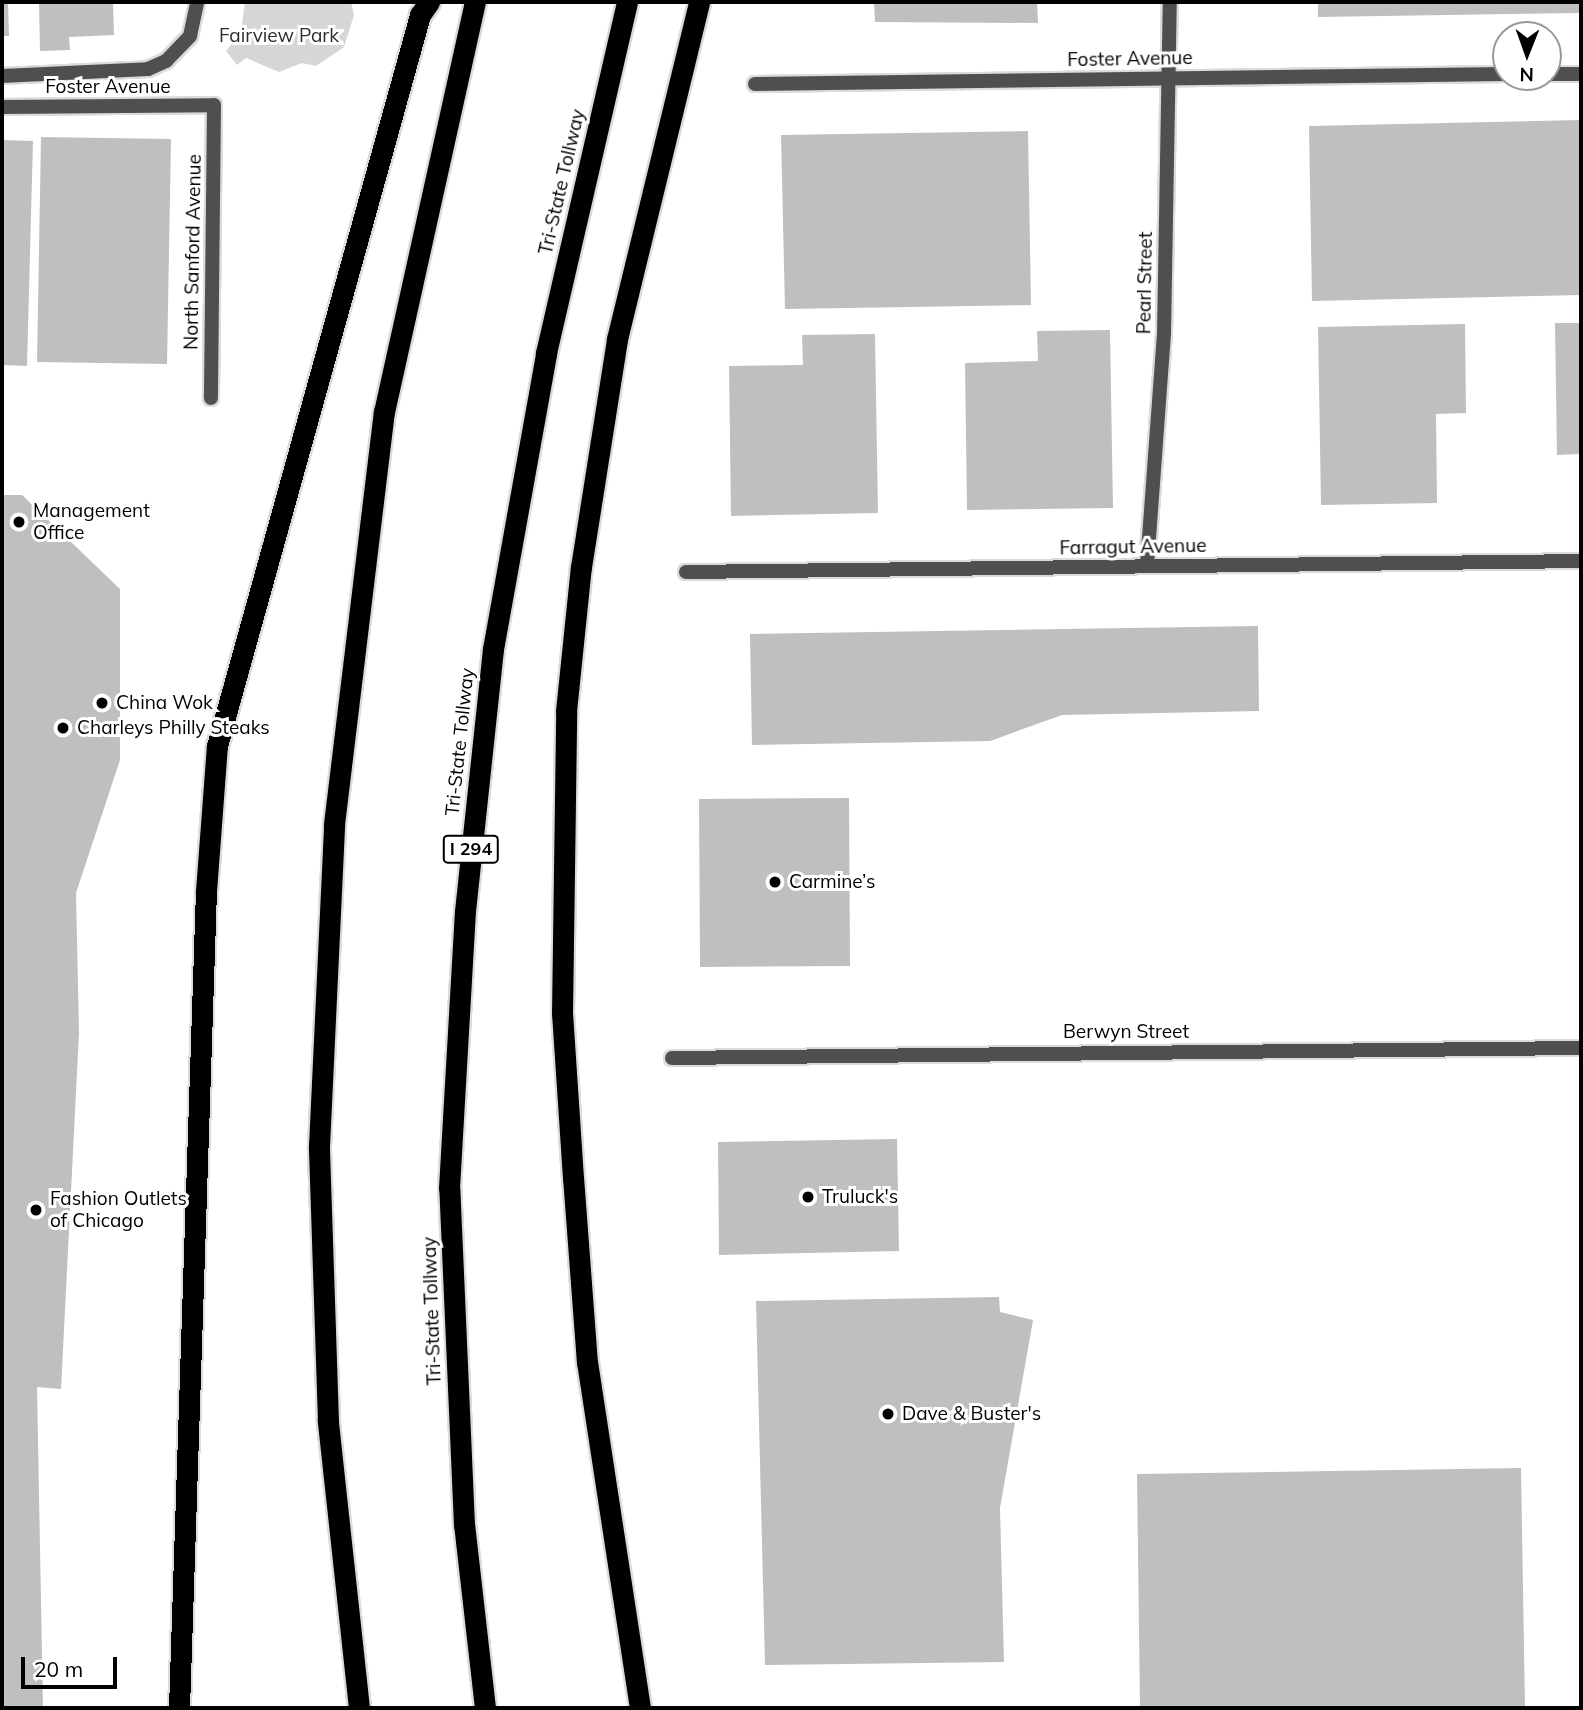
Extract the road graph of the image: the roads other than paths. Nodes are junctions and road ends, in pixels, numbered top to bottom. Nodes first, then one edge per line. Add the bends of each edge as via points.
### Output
1 (197, 2) edge
2 (429, 2) edge
3 (475, 2) edge
4 (626, 2) edge
5 (699, 2) edge
6 (1170, 2) edge
7 (1562, 74) edge
8 (1581, 74) edge
9 (1492, 75) edge
10 (2, 76) edge
11 (1169, 77) junction
12 (755, 85) dead end
13 (214, 105) joint
14 (2, 107) edge
15 (211, 398) dead end
16 (1581, 561) edge
17 (1147, 565) junction
18 (686, 572) dead end
19 (1581, 1048) edge
20 (672, 1058) dead end
21 (179, 1708) edge
22 (359, 1708) edge
23 (485, 1708) edge
24 (640, 1708) edge

1 - 10 street, Foster Avenue via 190,36 166,61 127,73
2 - 21 highway via 420,15 217,746 205,891
3 - 22 highway via 384,412 334,824 319,1146 328,1421
4 - 23 highway, Tri-State Tollway / I 294 via 546,353 493,649 464,911 449,1188 464,1525
5 - 24 highway via 617,340 581,567 566,711 562,1014 575,1205 587,1363
6 - 11 street, Pearl Street
7 - 8 street
9 - 11 street, Foster Avenue
11 - 12 street, Foster Avenue
11 - 17 street, Pearl Street via 1164,333
13 - 14 street, Foster Avenue
13 - 15 street, North Sanford Avenue
16 - 17 street, Farragut Avenue
17 - 18 street, Farragut Avenue
19 - 20 street, Berwyn Street

